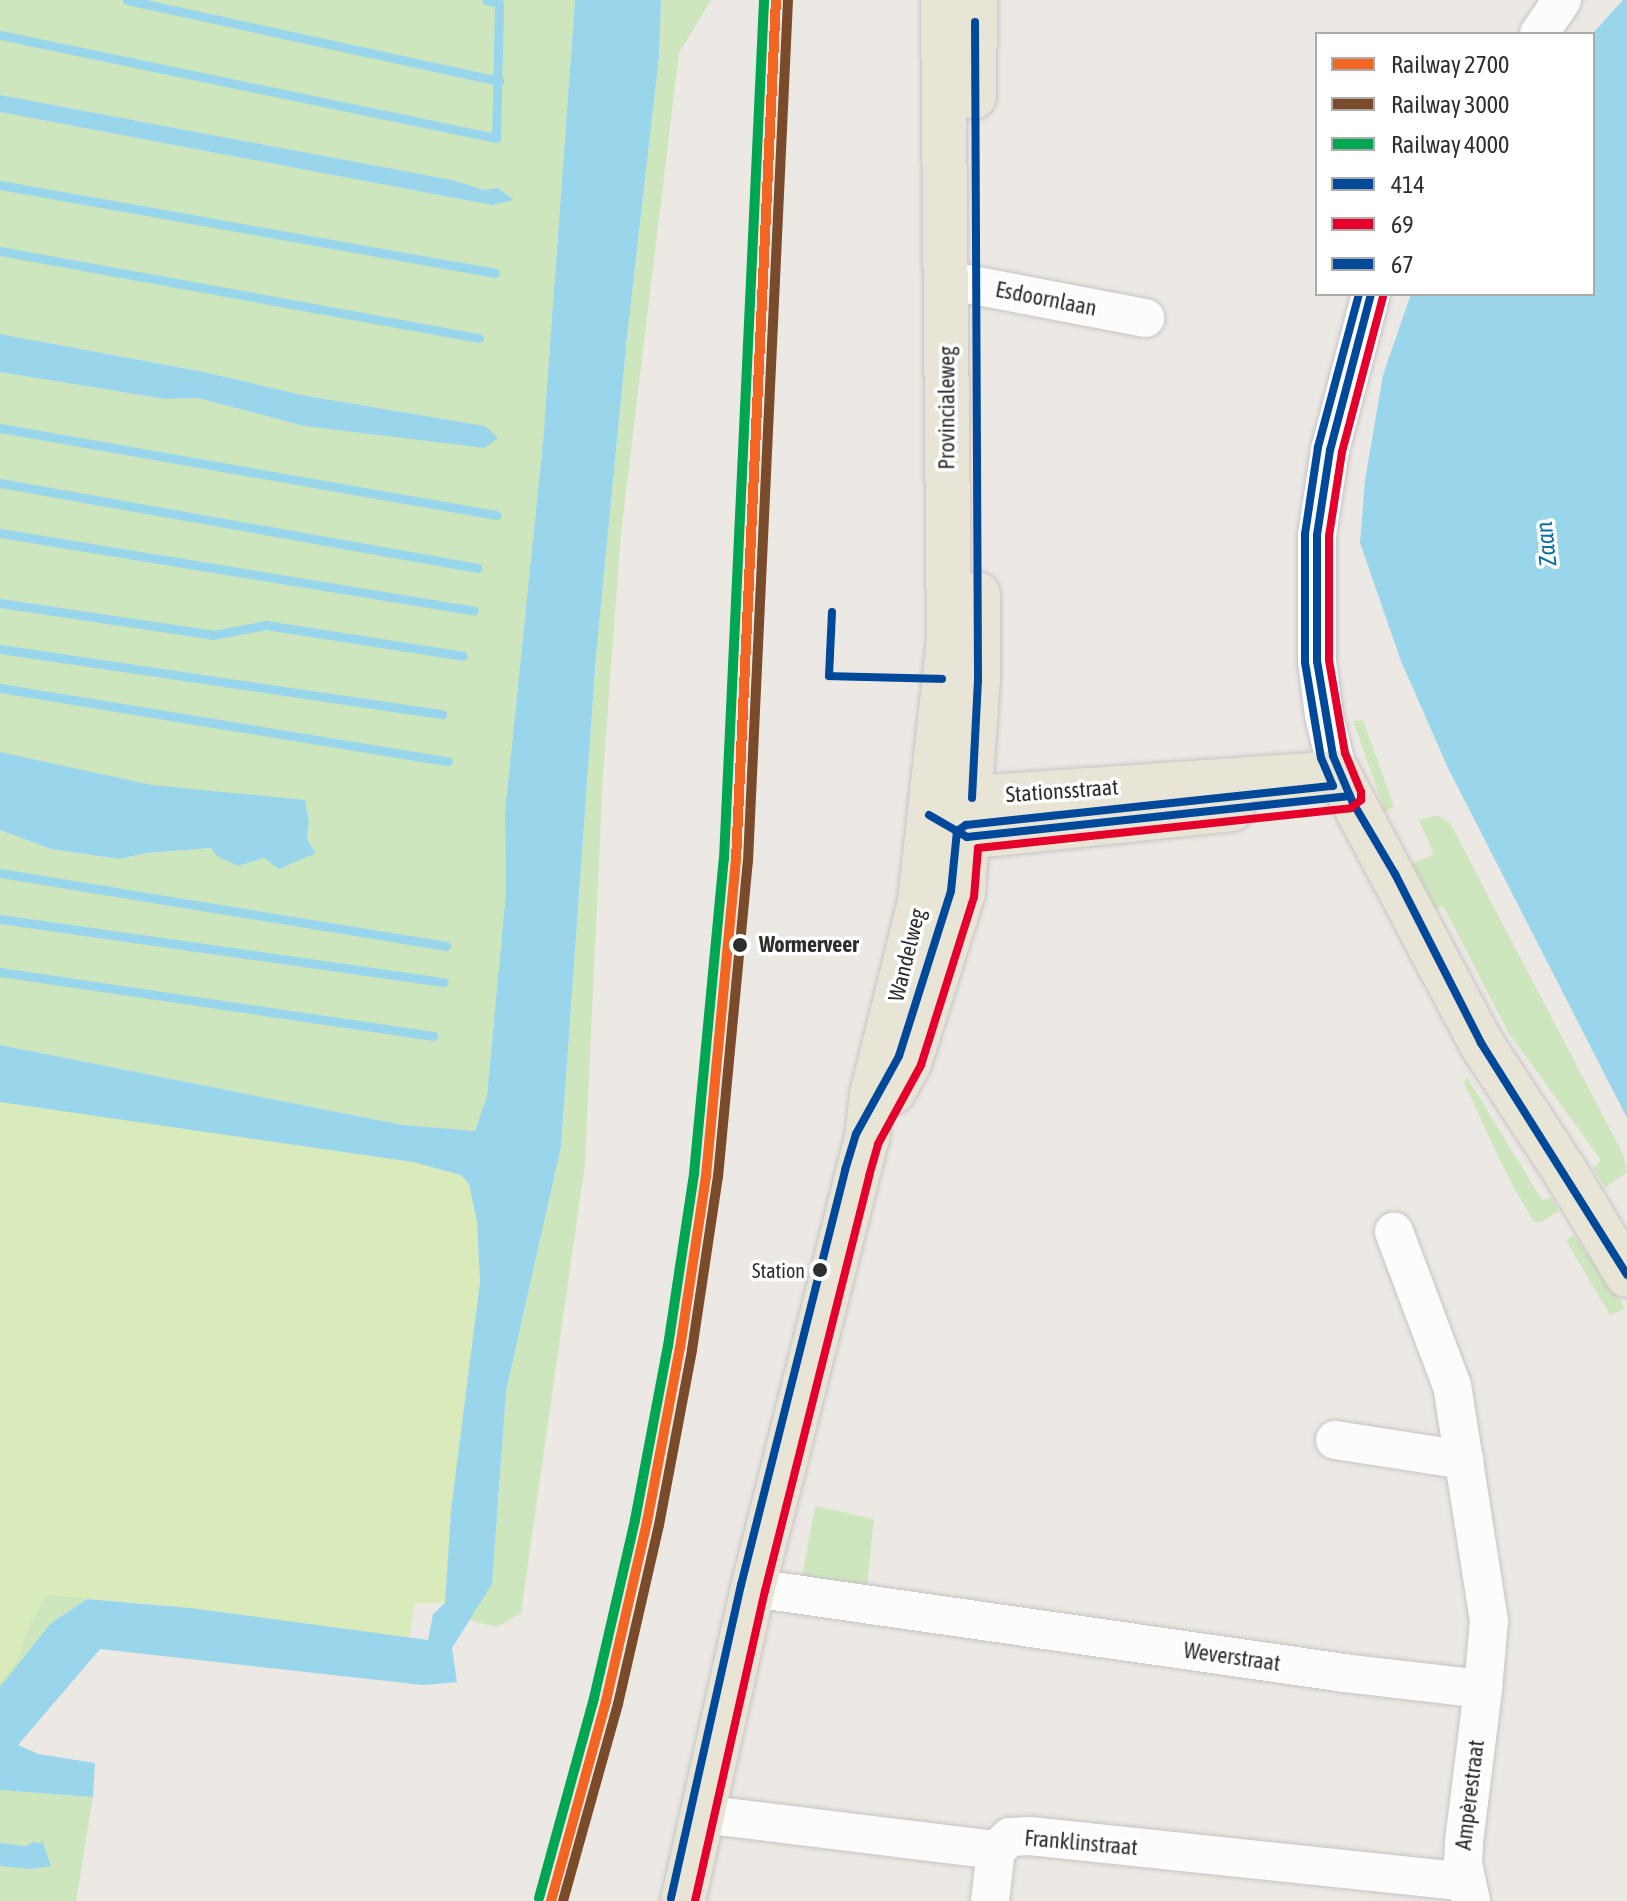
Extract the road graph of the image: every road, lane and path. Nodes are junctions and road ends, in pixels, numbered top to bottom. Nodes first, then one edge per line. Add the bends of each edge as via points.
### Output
1 (943, 0) edge
2 (975, 0) edge
3 (1562, 0) edge
4 (1540, 32) edge
5 (961, 283) junction
6 (1370, 296) edge
7 (1145, 318) dead end
8 (1344, 784) junction
9 (929, 815) junction
10 (970, 817) junction
11 (867, 1139) junction
12 (1394, 1232) dead end
13 (1627, 1275) edge
14 (1335, 1440) dead end
15 (1464, 1460) junction
16 (753, 1588) junction
17 (1483, 1689) junction
18 (702, 1814) junction
19 (996, 1850) junction
20 (1468, 1892) edge
21 (683, 1901) edge
22 (990, 1901) edge

1 - 5 main road, Provincialeweg
2 - 5 main road, Provincialeweg
3 - 4 street
5 - 7 street, Esdoornlaan
5 - 9 main road, Provincialeweg via 949,640
5 - 10 main road, Provincialeweg via 978,680
6 - 8 street via 1330,450 1317,535 1317,661 1324,715
8 - 10 main road, Stationsstraat
8 - 13 main road via 1481,1043
9 - 10 main road
9 - 11 main road, Wandelweg via 920,901 872,1094
10 - 11 main road, Wandelweg via 963,893 910,1061
11 - 16 main road, Wandelweg
12 - 15 street via 1452,1386
14 - 15 street
15 - 17 street via 1489,1621
16 - 17 street, Weverstraat
16 - 18 main road, Wandelweg
17 - 20 street, Ampèrestraat via 1464,1842
18 - 19 street, Franklinstraat
18 - 21 main road, Wandelweg
19 - 20 street, Franklinstraat via 1010,1837 1030,1836
19 - 22 street

